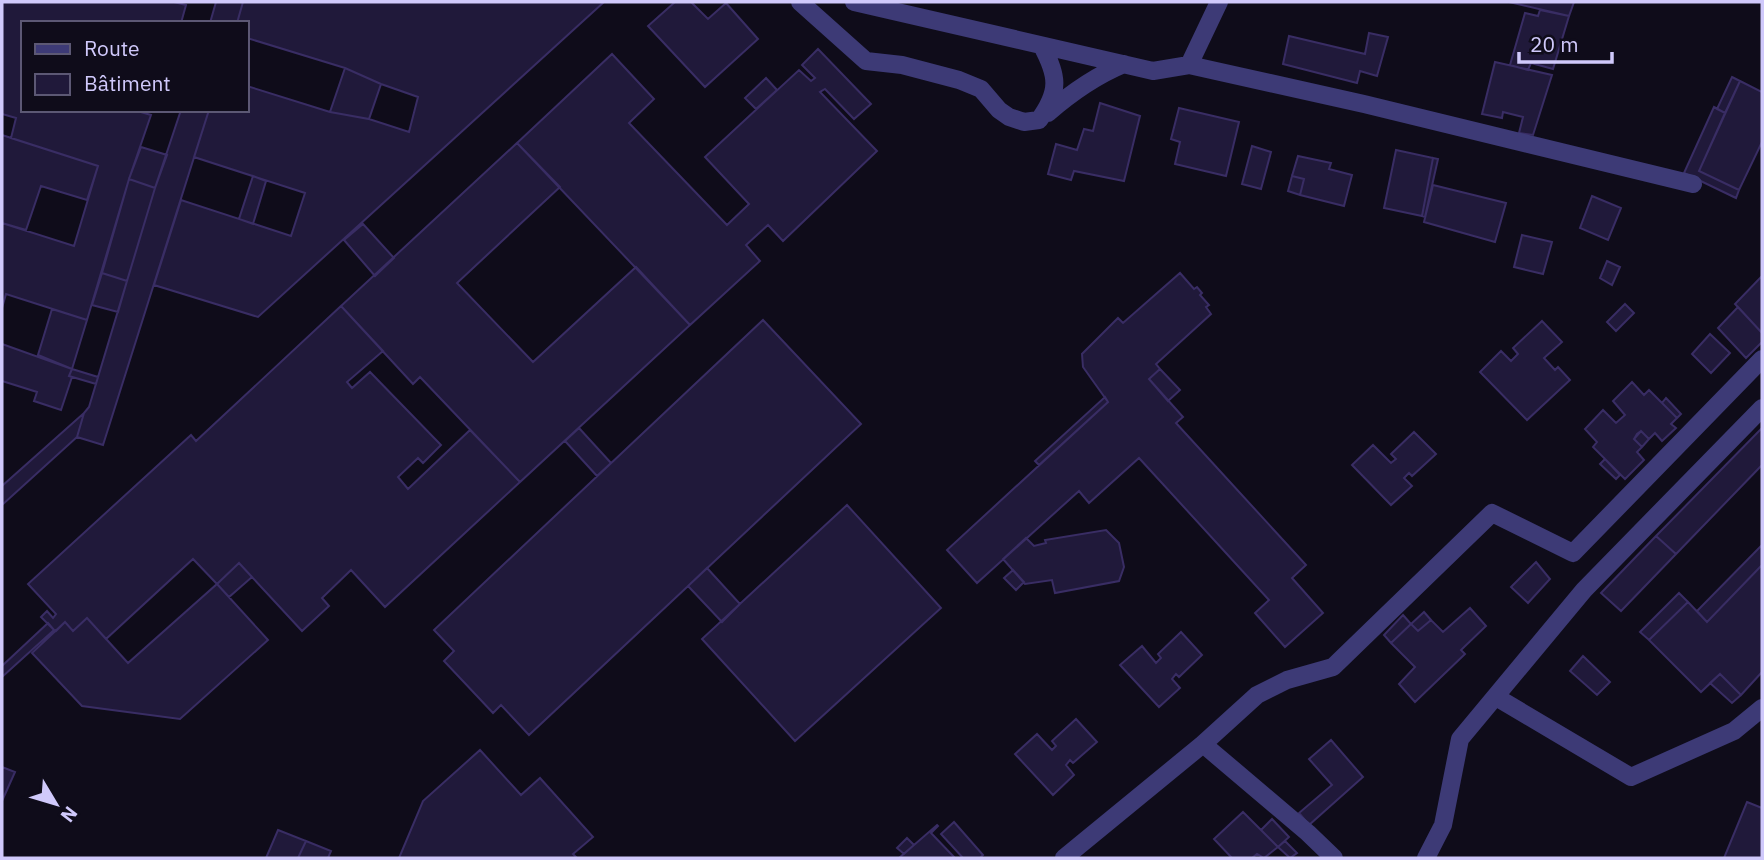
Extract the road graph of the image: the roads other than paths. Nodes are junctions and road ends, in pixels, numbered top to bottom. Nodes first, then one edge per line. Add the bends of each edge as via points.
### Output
1 (800, 2) edge
2 (854, 2) edge
3 (1219, 2) edge
4 (1042, 46) junction
5 (1124, 64) junction
6 (1189, 65) junction
7 (1039, 120) junction
8 (1693, 184) dead end
9 (1762, 359) edge
10 (1762, 408) edge
11 (1496, 697) junction
12 (1762, 708) edge
13 (1203, 744) junction
14 (1064, 858) edge
15 (1334, 858) edge
16 (1426, 858) edge

1 - 7 street via 866,61 959,80 981,89 1009,117
2 - 4 street
3 - 6 street
4 - 5 street
4 - 7 street via 1054,68 1055,89
5 - 6 street via 1153,71
5 - 7 street via 1078,89
6 - 8 street
9 - 13 street via 1573,553 1492,513 1333,667 1287,680 1257,695
10 - 11 street via 1584,590
11 - 12 street via 1631,778 1734,731
11 - 16 street via 1460,739 1443,825
13 - 14 street
13 - 15 street

